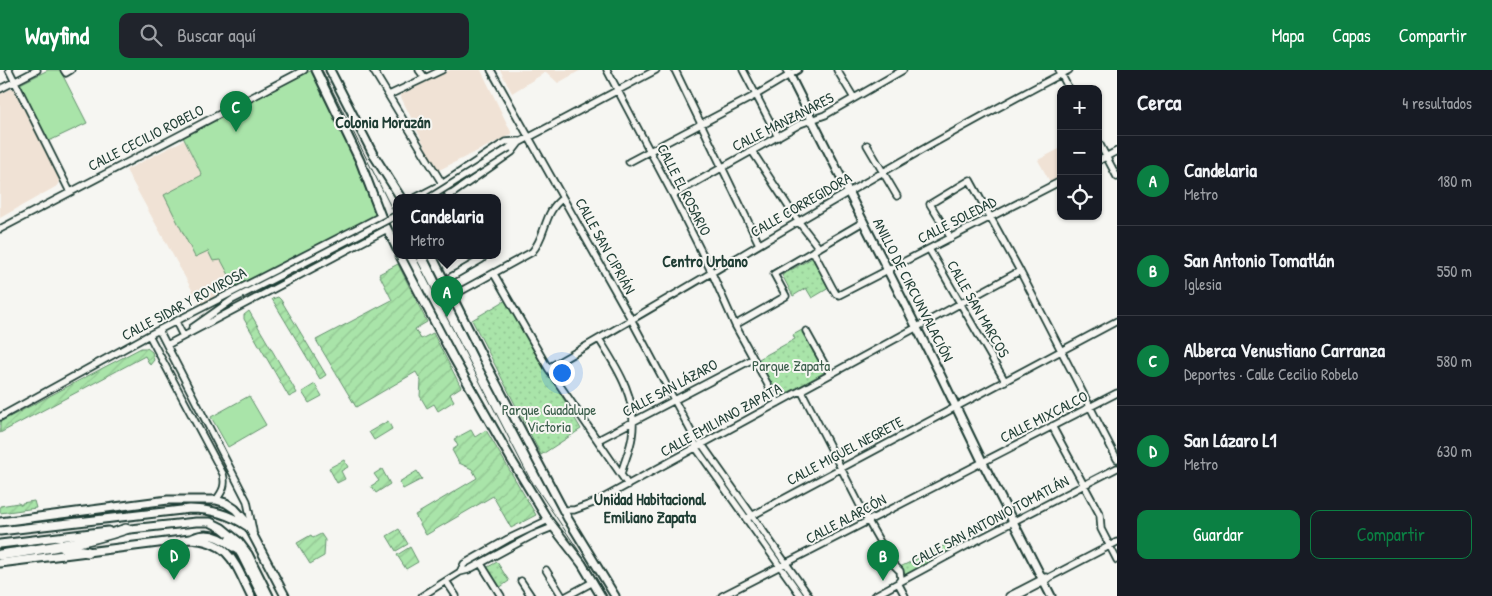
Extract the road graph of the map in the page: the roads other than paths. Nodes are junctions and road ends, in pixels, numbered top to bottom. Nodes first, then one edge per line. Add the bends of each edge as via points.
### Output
1 (9, 70) edge
2 (36, 70) edge
3 (64, 70) edge
4 (71, 70) edge
5 (304, 70) edge
6 (316, 70) edge
7 (330, 70) edge
8 (373, 70) edge
9 (419, 70) edge
10 (442, 70) edge
11 (491, 70) edge
12 (607, 70) edge
13 (656, 70) edge
14 (675, 70) edge
15 (743, 70) edge
16 (798, 70) edge
17 (837, 70) edge
18 (903, 70) edge
19 (1069, 70) edge
20 (1060, 72) edge
21 (789, 73) edge
22 (425, 78) junction
23 (15, 82) junction
24 (1067, 85) edge
25 (0, 89) edge
26 (618, 91) junction
27 (389, 95) junction
28 (756, 95) junction
29 (854, 98) junction
30 (812, 120) junction
31 (702, 123) junction
32 (778, 136) junction
33 (530, 137) junction
34 (521, 141) junction
35 (867, 145) dead end
36 (1102, 148) edge
37 (650, 151) junction
38 (752, 151) junction
39 (1117, 151) edge
40 (1107, 156) junction
41 (1102, 159) edge
42 (629, 162) dead end
43 (723, 167) junction
44 (883, 172) junction
45 (1117, 177) edge
46 (1057, 183) edge
47 (442, 184) junction
48 (70, 192) junction
49 (848, 192) junction
50 (398, 194) edge
51 (423, 194) edge
52 (435, 194) edge
53 (447, 194) edge
54 (454, 194) edge
55 (673, 195) junction
56 (897, 196) dead end
57 (563, 198) junction
58 (381, 216) junction
59 (393, 217) edge
60 (991, 217) junction
61 (798, 221) junction
62 (863, 222) junction
63 (0, 229) edge
64 (387, 229) junction
65 (951, 238) junction
66 (393, 241) edge
67 (759, 244) junction
68 (929, 249) junction
69 (816, 250) junction
70 (402, 259) edge
71 (433, 259) edge
72 (482, 259) edge
73 (887, 270) junction
74 (1020, 271) junction
75 (711, 272) junction
76 (494, 274) junction
77 (444, 281) junction
78 (452, 296) junction
79 (232, 300) junction
80 (961, 304) junction
81 (192, 314) junction
82 (631, 319) junction
83 (1117, 321) edge
84 (176, 322) junction
85 (735, 325) junction
86 (917, 328) junction
87 (159, 330) junction
88 (806, 331) dead end
89 (149, 335) junction
90 (185, 335) junction
91 (599, 339) junction
92 (167, 345) junction
93 (1061, 350) junction
94 (753, 359) junction
95 (548, 368) junction
96 (830, 374) junction
97 (1005, 381) junction
98 (802, 390) junction
99 (1117, 394) edge
100 (674, 400) junction
101 (778, 403) junction
102 (956, 407) junction
103 (1090, 407) junction
104 (0, 417) edge
105 (634, 421) junction
106 (1052, 426) junction
107 (598, 440) junction
108 (699, 446) junction
109 (1117, 459) edge
110 (982, 463) junction
111 (841, 468) junction
112 (1117, 468) edge
113 (621, 474) junction
114 (628, 485) junction
115 (1084, 485) junction
116 (216, 500) junction
117 (563, 510) junction
118 (752, 516) junction
119 (746, 519) junction
120 (868, 521) junction
121 (0, 522) edge
122 (1014, 522) junction
123 (551, 524) junction
124 (222, 528) junction
125 (126, 529) junction
126 (0, 531) edge
127 (252, 532) junction
128 (190, 539) junction
129 (1117, 542) edge
130 (0, 544) edge
131 (1110, 546) junction
132 (54, 548) junction
133 (88, 552) junction
134 (241, 554) junction
135 (0, 555) edge
136 (1117, 560) edge
137 (0, 563) edge
138 (481, 564) junction
139 (787, 564) junction
140 (780, 567) junction
141 (546, 570) dead end
142 (460, 572) junction
143 (1043, 580) junction
144 (446, 581) junction
145 (521, 581) dead end
146 (593, 582) junction
147 (898, 583) junction
148 (251, 596) edge
149 (262, 596) edge
150 (269, 596) edge
151 (284, 596) edge
152 (422, 596) edge
153 (456, 596) edge
154 (501, 596) edge
155 (531, 596) edge
156 (562, 596) edge
157 (567, 596) edge
158 (602, 596) edge
159 (616, 596) edge
160 (722, 596) edge
161 (800, 596) edge
162 (809, 596) edge
163 (874, 596) edge
164 (905, 596) edge
165 (1009, 596) edge
166 (1017, 596) edge
167 (1051, 596) edge

1 - 23 street
2 - 23 street
3 - 4 street via 66,73
5 - 48 street, CALLE CECILIO ROBELO
6 - 58 main road via 360,161
7 - 50 main road via 373,154
8 - 27 street
9 - 22 street
10 - 22 street
11 - 33 street, CALLE SAN CIPRIÁN
12 - 26 street, CALLE EL ROSARIO
13 - 26 street
14 - 31 street
15 - 28 street
16 - 21 street
17 - 29 street
18 - 29 street, CALLE MANZANARES
19 - 20 street, CALLE CORREGIDORA
20 - 24 street
20 - 44 street, CALLE CORREGIDORA
21 - 28 street
21 - 30 main road, ANILLO DE CIRCUNVALACIÓN
22 - 27 street
23 - 25 street
23 - 48 street
26 - 33 street
26 - 37 street, CALLE EL ROSARIO
27 - 47 street
28 - 31 street
28 - 32 street
29 - 30 street, CALLE MANZANARES
30 - 32 street, CALLE MANZANARES
30 - 49 main road, ANILLO DE CIRCUNVALACIÓN
31 - 37 street
31 - 43 street
32 - 38 street, CALLE MANZANARES
33 - 34 street
33 - 57 street, CALLE SAN CIPRIÁN
34 - 47 street via 505,142
34 - 52 street, bridge
34 - 54 street via 512,152
35 - 44 street
36 - 40 street
37 - 42 street
37 - 55 street, CALLE EL ROSARIO
38 - 43 street, CALLE MANZANARES
38 - 61 street
39 - 40 street
40 - 41 street
40 - 45 street
43 - 55 street, CALLE MANZANARES
43 - 67 street
44 - 49 street, CALLE CORREGIDORA
44 - 56 street
46 - 60 street, CALLE SOLEDAD
47 - 51 street
47 - 53 street
48 - 63 street, CALLE CECILIO ROBELO
49 - 61 street, CALLE CORREGIDORA
49 - 62 main road, ANILLO DE CIRCUNVALACIÓN
55 - 75 street, CALLE EL ROSARIO
57 - 76 street via 550,211 532,252
57 - 82 street, CALLE SAN CIPRIÁN
58 - 64 main road
58 - 81 street, CALLE SIDAR Y ROVIROSA
59 - 79 street, CALLE SIDAR Y ROVIROSA, bridge
60 - 65 street, CALLE SOLEDAD
60 - 65 street via 970,180 930,204
60 - 74 street
61 - 67 street, CALLE CORREGIDORA
61 - 69 street
62 - 69 street
62 - 73 main road, ANILLO DE CIRCUNVALACIÓN
64 - 66 main road
64 - 90 street, CALLE SIDAR Y ROVIROSA
65 - 68 street, CALLE SOLEDAD
67 - 75 street, CALLE CORREGIDORA
68 - 73 street, CALLE SOLEDAD
68 - 80 street, CALLE SAN MARCOS
69 - 73 street, CALLE SOLEDAD via 838,295
69 - 85 street via 774,274 786,296
70 - 123 main road via 469,386
71 - 77 main road
72 - 77 street
73 - 86 main road, ANILLO DE CIRCUNVALACIÓN
74 - 80 street, CALLE EMILIANO ZAPATA
74 - 93 street
75 - 82 street, CALLE CORREGIDORA
75 - 85 street, CALLE EL ROSARIO
76 - 78 street
76 - 95 street
77 - 78 main road
78 - 117 main road
79 - 81 street
79 - 90 street
80 - 86 street, CALLE EMILIANO ZAPATA
80 - 97 street, CALLE SAN MARCOS
81 - 84 street, CALLE SIDAR Y ROVIROSA
82 - 91 street, CALLE CORREGIDORA
82 - 100 street, CALLE SAN CIPRIÁN
83 - 93 street, CALLE MIGUEL NEGRETE
84 - 87 street, CALLE SIDAR Y ROVIROSA
84 - 90 street
85 - 94 street, CALLE EL ROSARIO
86 - 96 street, CALLE EMILIANO ZAPATA
86 - 102 main road, ANILLO DE CIRCUNVALACIÓN
87 - 89 street, CALLE SIDAR Y ROVIROSA
87 - 92 street
88 - 96 street
89 - 104 street, CALLE SIDAR Y ROVIROSA
89 - 116 street via 223,474 224,489
90 - 92 street, CALLE SIDAR Y ROVIROSA
91 - 95 street, CALLE CORREGIDORA
91 - 105 street via 623,378
92 - 127 street via 247,501
93 - 97 street, CALLE MIGUEL NEGRETE
93 - 103 street
94 - 100 street, CALLE SAN LÁZARO
94 - 101 street, CALLE EL ROSARIO
95 - 107 street
96 - 98 street, CALLE EMILIANO ZAPATA
97 - 102 street, CALLE MIGUEL NEGRETE
98 - 101 street, CALLE EMILIANO ZAPATA
98 - 111 street
99 - 103 street, CALLE MIXCALCO
100 - 105 street, CALLE SAN LÁZARO
100 - 108 street, CALLE SAN CIPRIÁN
101 - 108 street, CALLE EMILIANO ZAPATA
102 - 110 main road, ANILLO DE CIRCUNVALACIÓN
102 - 111 street, CALLE MIGUEL NEGRETE
103 - 106 street, CALLE MIXCALCO
103 - 109 street
105 - 107 street, CALLE SAN LÁZARO
105 - 113 street
106 - 110 street, CALLE MIXCALCO
106 - 115 street
107 - 113 street
108 - 114 street, CALLE EMILIANO ZAPATA
108 - 118 street
108 - 119 street
110 - 120 street, CALLE ALARCÓN
110 - 122 main road, ANILLO DE CIRCUNVALACIÓN
111 - 118 street, CALLE MIGUEL NEGRETE
111 - 120 street
112 - 115 street, CALLE SAN ANTONIO TOMATLÁN
113 - 114 street
114 - 117 street, CALLE EMILIANO ZAPATA via 596,502 574,510
115 - 122 street, CALLE SAN ANTONIO TOMATLÁN
115 - 131 street via 1100,515 1101,529
116 - 121 main road via 168,500
116 - 127 main road via 235,509
117 - 159 main road
118 - 119 street, CALLE MIGUEL NEGRETE
118 - 139 street
119 - 140 street
120 - 139 street, CALLE ALARCÓN
120 - 147 street via 901,574
122 - 143 main road, ANILLO DE CIRCUNVALACIÓN
122 - 147 street, CALLE SAN ANTONIO TOMATLÁN
123 - 138 street
123 - 142 street via 501,543 464,564
123 - 146 main road
124 - 125 main road via 210,522 196,522
124 - 134 main road
124 - 150 main road via 248,554
125 - 130 main road
125 - 132 highway
126 - 127 main road via 204,509 229,515
127 - 151 main road
128 - 133 main road
128 - 134 main road via 210,535 227,542
128 - 148 main road via 212,542 227,552
129 - 131 street
131 - 136 street
131 - 143 street
132 - 133 highway
132 - 135 highway
133 - 137 main road
134 - 149 main road
138 - 142 street
138 - 154 street
139 - 140 street, CALLE ALARCÓN
139 - 162 street
140 - 160 street, CALLE ALARCÓN
140 - 161 street
141 - 156 street
142 - 144 street
143 - 165 street
143 - 166 street
143 - 167 main road, ANILLO DE CIRCUNVALACIÓN
144 - 152 street
144 - 153 street
145 - 155 street
146 - 157 street
146 - 158 main road
147 - 163 street, CALLE SAN ANTONIO TOMATLÁN
147 - 164 street

